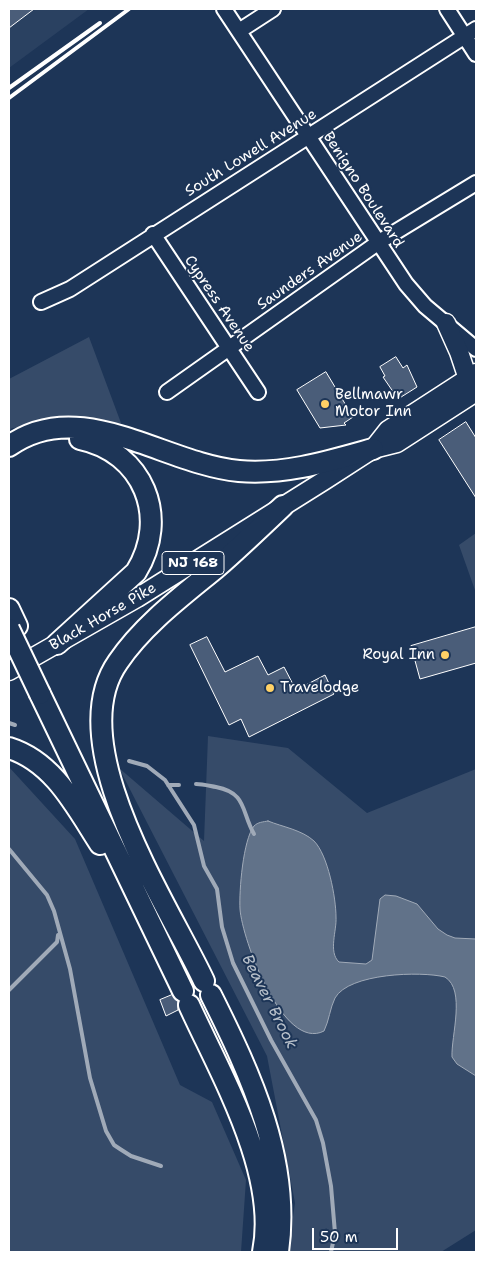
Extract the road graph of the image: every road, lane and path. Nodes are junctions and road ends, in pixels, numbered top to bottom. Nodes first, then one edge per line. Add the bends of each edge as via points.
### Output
1 (224, 9) edge
2 (273, 9) edge
3 (447, 9) edge
4 (239, 31) junction
5 (470, 33) edge
6 (476, 54) edge
7 (309, 136) junction
8 (476, 183) edge
9 (153, 234) junction
10 (379, 242) junction
11 (41, 302) dead end
12 (446, 323) junction
13 (229, 347) junction
14 (476, 349) edge
15 (473, 381) edge
16 (167, 392) dead end
17 (258, 392) dead end
18 (9, 446) edge
19 (373, 449) junction
20 (9, 461) edge
21 (283, 506) junction
22 (11, 623) edge
23 (57, 644) junction
24 (9, 671) edge
25 (44, 691) junction
26 (9, 748) edge
27 (141, 906) junction
28 (166, 908) junction
29 (262, 1189) junction
30 (251, 1252) edge
31 (263, 1252) edge
32 (278, 1252) edge

1 - 4 street, Benigno Boulevard
2 - 4 street
3 - 5 street
4 - 7 street, Benigno Boulevard
5 - 6 street
5 - 7 street, South Lowell Avenue
7 - 9 street, South Lowell Avenue
7 - 10 street, Benigno Boulevard
8 - 10 street, Saunders Avenue
9 - 11 street, South Lowell Avenue via 70,288
9 - 13 street, Cypress Avenue
10 - 12 street, Benigno Boulevard via 416,296
10 - 13 street, Saunders Avenue
12 - 14 street, Benigno Boulevard
12 - 15 main road
13 - 16 street, Saunders Avenue
13 - 17 street, Cypress Avenue
15 - 19 main road, Black Horse Pike / NJ 168 via 397,443
18 - 19 highway via 46,429 82,428 210,466 254,471 317,464
19 - 21 main road, Black Horse Pike / NJ 168
20 - 23 highway via 22,450 43,441 65,438 91,441 125,461 141,482 148,500 151,532 143,561 126,583
21 - 23 main road, Black Horse Pike / NJ 168 via 144,594
21 - 28 highway via 149,627 118,661 102,696 102,744 123,820
22 - 25 highway
23 - 24 main road, Black Horse Pike / NJ 168
25 - 27 highway
25 - 28 highway via 131,863
26 - 27 highway via 34,760 58,782
27 - 29 highway via 246,1132 257,1161
28 - 32 highway via 208,988 252,1084 270,1138 281,1211
29 - 30 highway via 259,1223
29 - 31 highway via 268,1223

